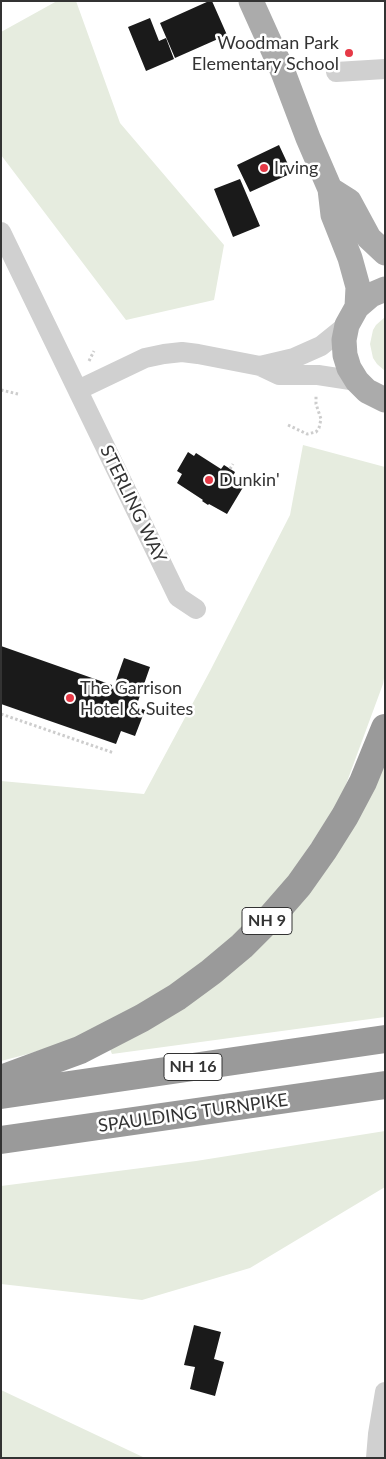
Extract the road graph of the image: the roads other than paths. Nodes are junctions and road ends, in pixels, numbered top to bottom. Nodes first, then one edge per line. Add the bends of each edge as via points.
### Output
1 (251, 1) edge
2 (385, 69) edge
3 (336, 72) dead end
4 (330, 189) junction
5 (1, 232) edge
6 (385, 253) edge
7 (385, 290) edge
8 (352, 316) junction
9 (260, 366) junction
10 (356, 381) junction
11 (78, 390) junction
12 (383, 402) edge
13 (196, 609) dead end
14 (385, 728) edge
15 (385, 1039) edge
16 (1, 1079) edge
17 (385, 1085) edge
18 (1, 1095) edge
19 (1, 1140) edge
20 (384, 1398) edge
21 (376, 1458) edge

1 - 4 main road
2 - 3 street
4 - 6 main road via 350,201 369,238
4 - 8 main road via 333,215 358,287
5 - 11 street, STERLING WAY
7 - 8 main road via 371,295
8 - 9 street via 321,346 294,358
8 - 10 main road via 344,340 349,368
9 - 10 street via 280,375 318,375
9 - 11 street via 198,354 164,354 145,358
10 - 12 main road
11 - 13 street, STERLING WAY via 178,597
14 - 16 highway, NH 9 via 363,782 323,851 299,885 242,946 184,992 142,1018 80,1050
15 - 18 highway, NH 16
17 - 19 highway, SPAULDING TURNPIKE
20 - 21 street

